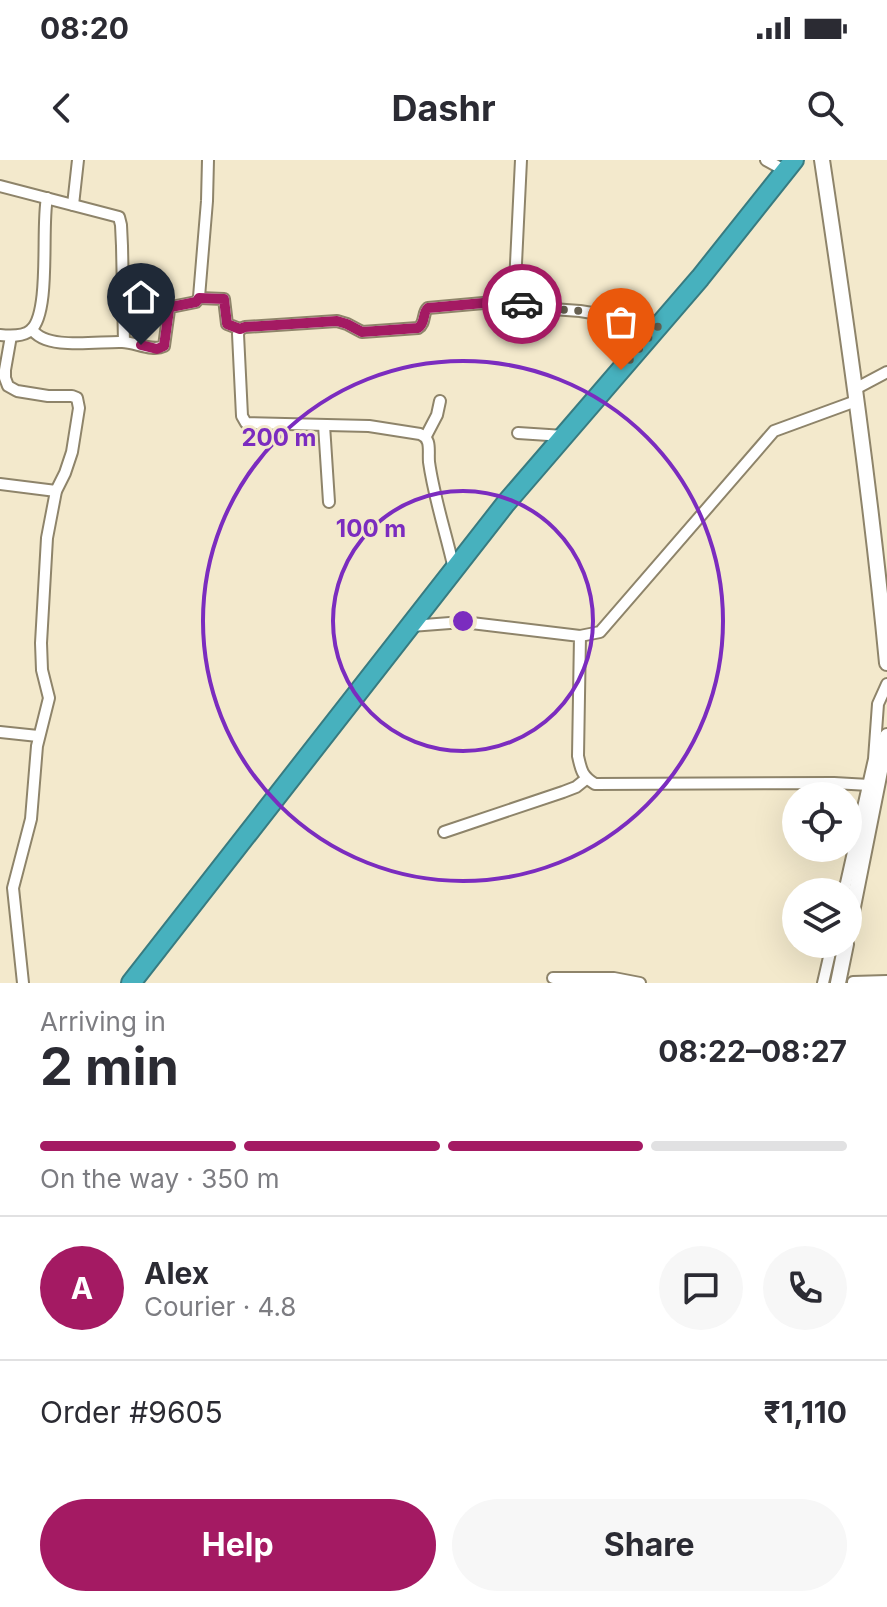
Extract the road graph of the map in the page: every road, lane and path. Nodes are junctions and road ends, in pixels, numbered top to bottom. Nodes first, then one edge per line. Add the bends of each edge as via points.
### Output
1 (78, 160) edge
2 (208, 160) edge
3 (521, 160) edge
4 (766, 160) edge
5 (822, 160) edge
6 (790, 166) edge
7 (0, 186) edge
8 (47, 198) junction
9 (73, 205) junction
10 (199, 298) junction
11 (517, 300) junction
12 (660, 324) junction
13 (32, 329) junction
14 (240, 329) junction
15 (6, 336) edge
16 (124, 342) junction
17 (887, 372) edge
18 (855, 395) junction
19 (440, 401) dead end
20 (324, 425) junction
21 (518, 433) dead end
22 (426, 436) junction
23 (564, 436) junction
24 (0, 484) edge
25 (56, 491) junction
26 (329, 502) dead end
27 (454, 569) junction
28 (411, 626) junction
29 (580, 636) junction
30 (887, 663) edge
31 (887, 684) edge
32 (0, 732) edge
33 (38, 736) junction
34 (887, 736) edge
35 (586, 779) junction
36 (869, 785) junction
37 (444, 832) dead end
38 (847, 878) edge
39 (859, 878) edge
40 (829, 958) edge
41 (843, 958) edge
42 (553, 978) dead end
43 (887, 981) edge
44 (853, 982) edge
45 (23, 983) edge
46 (131, 983) edge
47 (640, 983) edge
48 (823, 983) edge
49 (838, 983) edge

1 - 9 street
2 - 10 street
3 - 11 street
4 - 6 street
5 - 18 street
6 - 12 highway
7 - 8 street
8 - 9 street
8 - 13 street via 44,276
9 - 16 street via 119,217
10 - 14 street via 224,299 227,324
10 - 16 street via 171,307 161,349
11 - 12 street via 525,307
11 - 14 street via 428,308 418,328 362,332 337,321
12 - 23 highway
13 - 15 street
13 - 16 street via 53,342
14 - 20 street via 243,420
15 - 25 street via 8,386 77,398 72,452
17 - 18 street
18 - 29 street via 774,431 600,632
18 - 30 street
19 - 22 street
20 - 22 street
20 - 26 street
21 - 23 street
22 - 27 street
23 - 27 highway
24 - 25 street
25 - 33 street via 47,538 41,643 49,706
27 - 28 highway
28 - 29 street via 463,622
28 - 46 highway
29 - 35 street via 578,756
31 - 36 street via 878,704
32 - 33 street
33 - 45 street via 31,819 13,888
34 - 39 street
35 - 36 street via 595,784
35 - 37 street via 563,792
36 - 38 street
40 - 48 street
41 - 49 street
42 - 47 street
43 - 44 street

